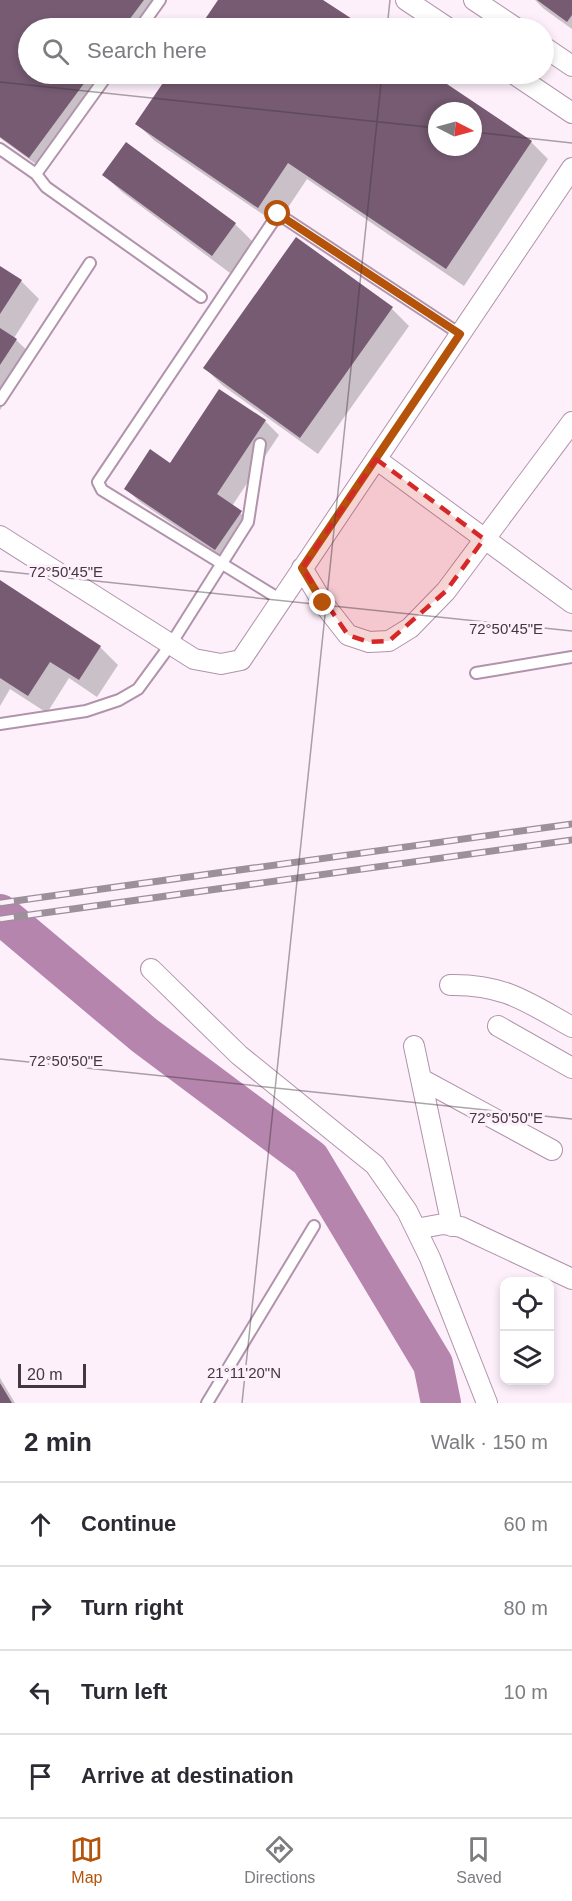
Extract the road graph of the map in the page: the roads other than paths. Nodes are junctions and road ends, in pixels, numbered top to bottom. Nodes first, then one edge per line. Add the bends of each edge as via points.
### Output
1 (160, 0) edge
2 (406, 0) edge
3 (474, 0) edge
4 (493, 6) edge
5 (147, 18) edge
6 (433, 18) edge
7 (506, 18) edge
8 (554, 54) edge
9 (572, 66) edge
10 (101, 84) edge
11 (529, 84) edge
12 (572, 113) edge
13 (0, 149) edge
14 (572, 168) edge
15 (36, 174) junction
16 (90, 263) dead end
17 (201, 297) dead end
18 (460, 334) junction
19 (0, 400) edge
20 (572, 422) edge
21 (260, 444) dead end
22 (376, 459) junction
23 (0, 536) edge
24 (484, 539) junction
25 (221, 564) junction
26 (302, 568) junction
27 (280, 600) junction
28 (572, 603) edge
29 (171, 644) junction
30 (572, 657) edge
31 (476, 673) dead end
32 (0, 724) edge
33 (151, 969) dead end
34 (450, 986) dead end
35 (498, 1026) dead end
36 (572, 1027) edge
37 (414, 1046) dead end
38 (572, 1068) edge
39 (421, 1079) junction
40 (552, 1150) dead end
41 (314, 1226) dead end
42 (452, 1226) junction
43 (416, 1229) junction
44 (572, 1279) edge
45 (207, 1403) edge
46 (487, 1403) edge

1 - 5 lane
2 - 6 street
3 - 4 street
4 - 7 street
8 - 9 street
10 - 15 lane
11 - 12 street
13 - 15 lane
14 - 18 street
15 - 17 lane via 46,187
16 - 19 lane
18 - 22 street
18 - 25 lane via 278,214 98,482 102,490
20 - 24 street
21 - 25 lane via 248,522
22 - 24 street
22 - 26 street
23 - 29 street
24 - 26 street via 446,591 410,628 390,641 369,642 348,635
24 - 28 street
25 - 27 lane
25 - 29 lane
26 - 27 street
27 - 29 street via 241,660 221,664 194,659
29 - 32 lane via 138,689 119,700 86,711
30 - 31 lane
33 - 43 street via 239,1055 375,1165
34 - 36 street via 474,985 501,991
35 - 38 street
37 - 39 street
39 - 40 street
39 - 42 street
41 - 45 lane
42 - 43 street
42 - 44 street
43 - 46 street

